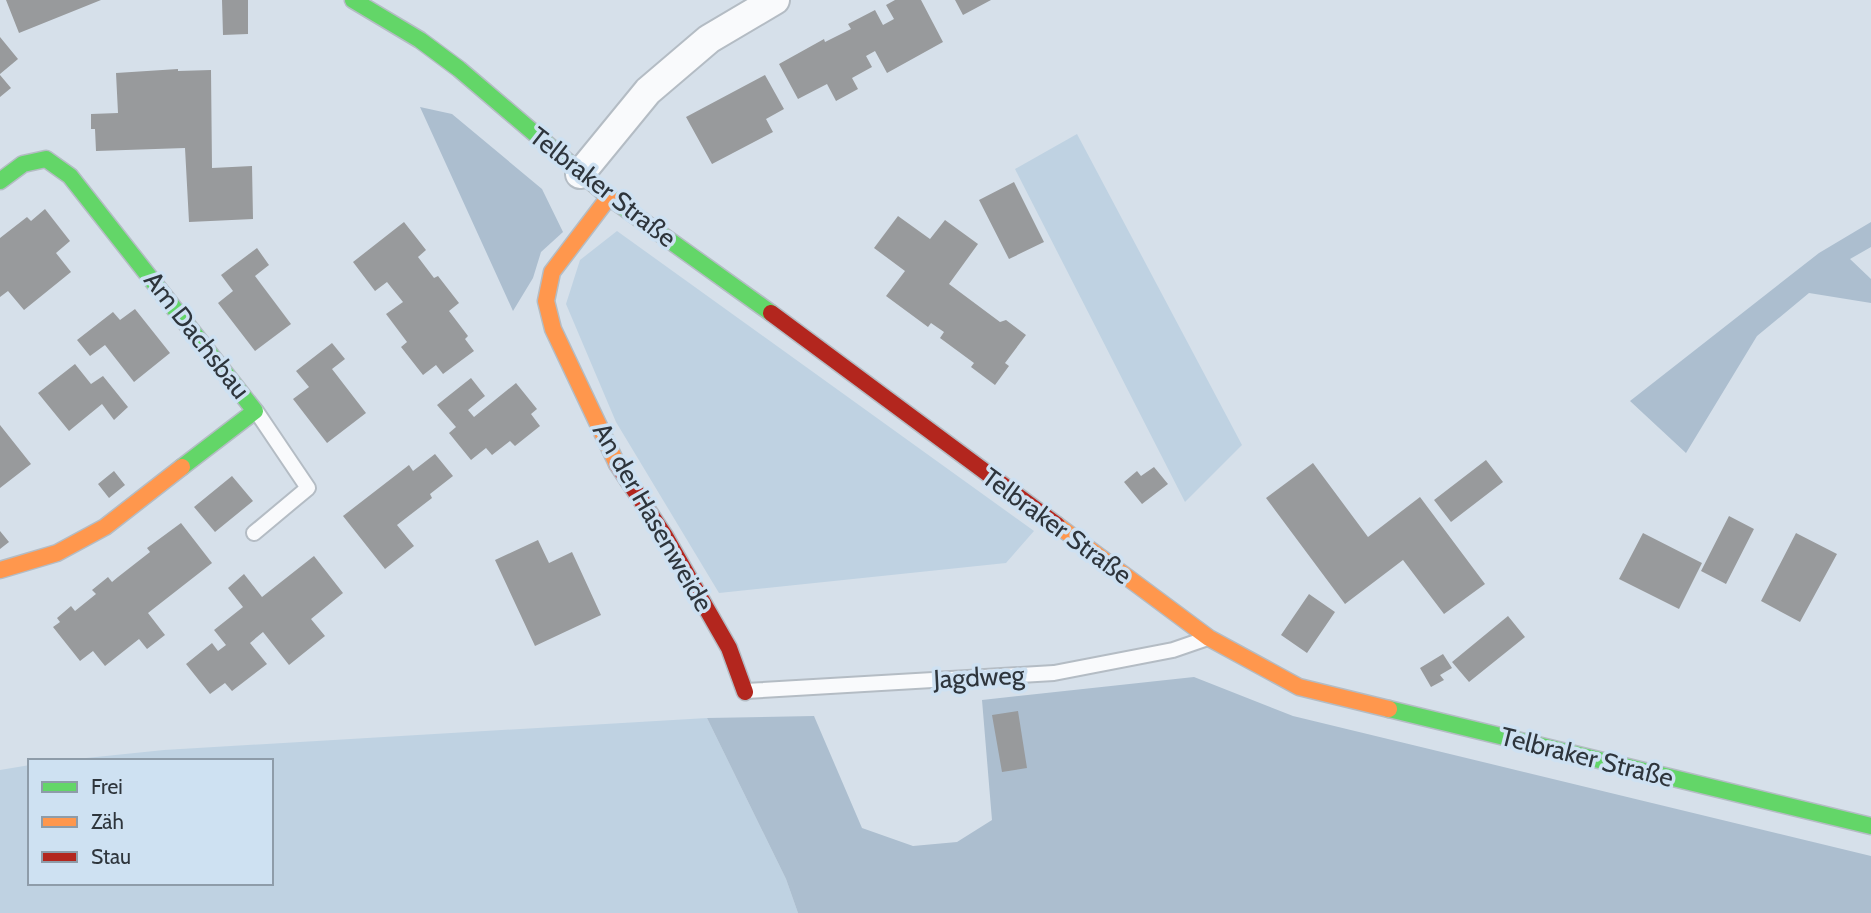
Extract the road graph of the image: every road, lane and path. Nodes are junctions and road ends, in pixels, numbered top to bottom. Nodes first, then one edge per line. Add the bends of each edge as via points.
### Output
1 (353, 0) edge
2 (775, 0) edge
3 (580, 174) junction
4 (0, 181) edge
5 (609, 197) junction
6 (256, 411) junction
7 (254, 533) dead end
8 (0, 570) edge
9 (1209, 638) junction
10 (745, 692) joint
11 (1871, 826) edge

1 - 3 street, Telbraker Straße via 388,13
2 - 3 street via 709,38 648,91
3 - 5 street, Telbraker Straße
4 - 6 street, Am Dachsbau via 23,164 47,159 70,176
5 - 9 street, Telbraker Straße
5 - 10 street, An der Hasenweide via 552,272 546,301 553,328 621,472 665,536 729,648
6 - 7 lane via 308,488
6 - 8 street, Am Dachsbau via 104,527 57,553
9 - 10 lane, Jagdweg via 1173,650 1054,673
9 - 11 street, Telbraker Straße via 1299,687

